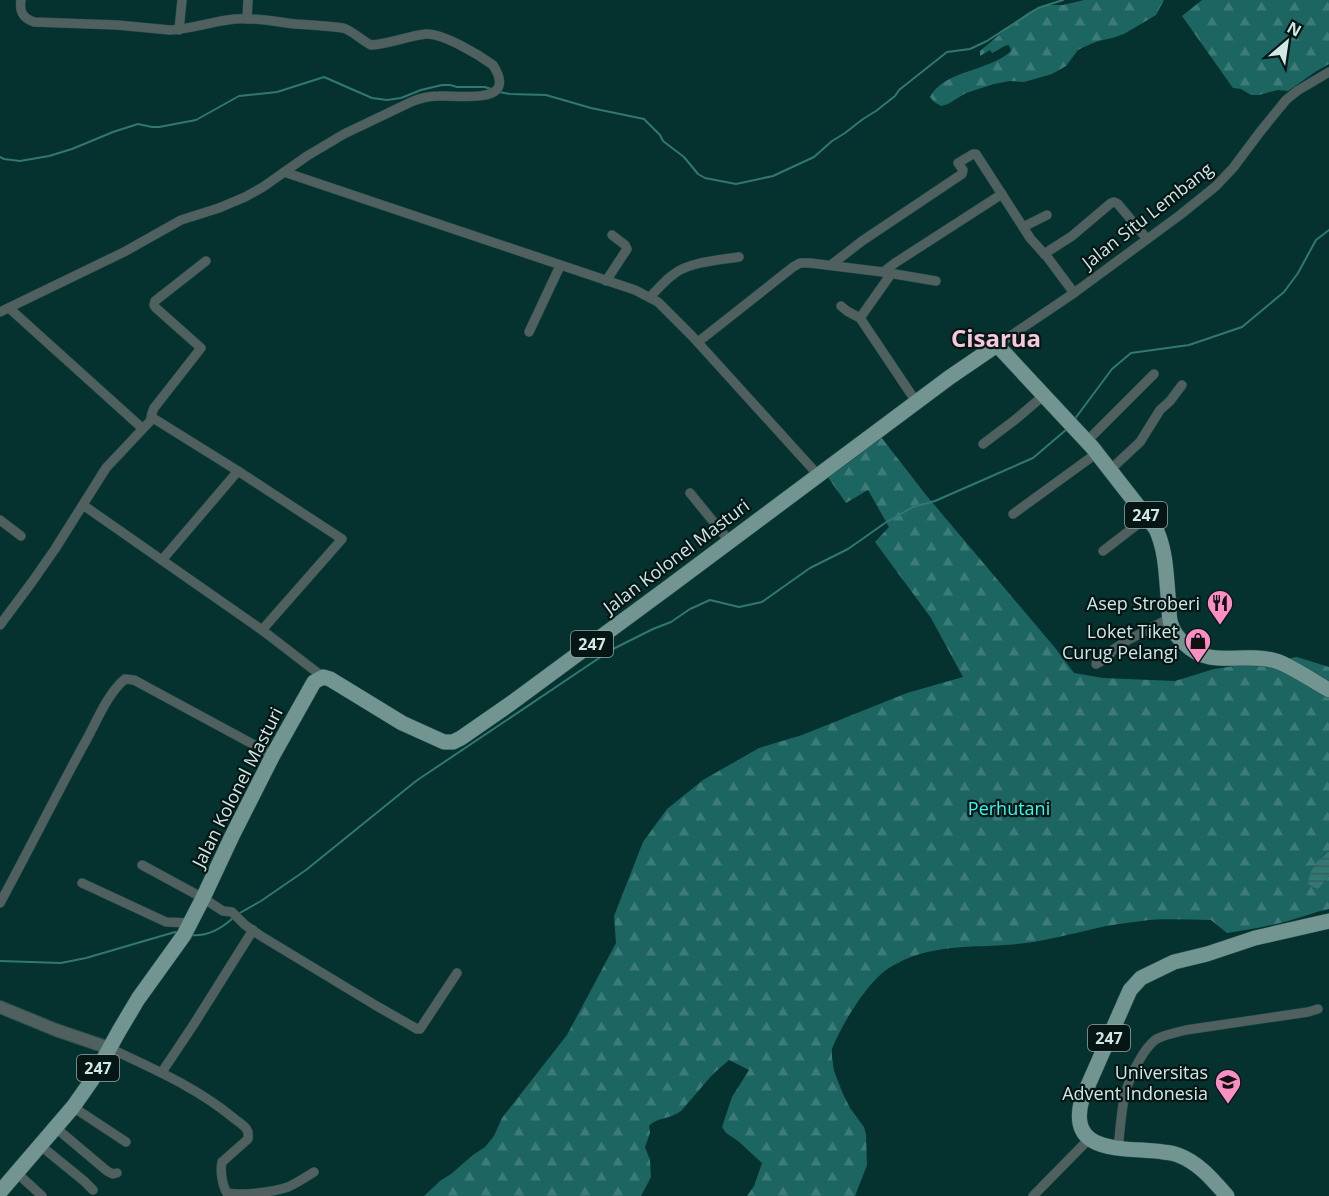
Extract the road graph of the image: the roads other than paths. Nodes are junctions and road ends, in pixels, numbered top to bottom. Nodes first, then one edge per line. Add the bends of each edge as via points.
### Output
1 (21, 0) edge
2 (182, 0) edge
3 (248, 0) edge
4 (247, 19) junction
5 (179, 30) junction
6 (1329, 72) edge
7 (284, 172) junction
8 (1002, 194) junction
9 (1047, 215) dead end
10 (1023, 227) junction
11 (612, 236) dead end
12 (1147, 239) junction
13 (1044, 254) junction
14 (739, 256) dead end
15 (206, 261) dead end
16 (831, 265) junction
17 (560, 266) junction
18 (887, 273) junction
19 (606, 280) junction
20 (936, 281) dead end
21 (1074, 293) junction
22 (650, 297) junction
23 (841, 306) dead end
24 (5, 310) edge
25 (860, 318) junction
26 (529, 332) dead end
27 (698, 342) junction
28 (997, 345) junction
29 (1154, 374) dead end
30 (1182, 385) dead end
31 (1043, 396) junction
32 (917, 403) junction
33 (151, 418) junction
34 (142, 428) junction
35 (1087, 442) junction
36 (983, 444) dead end
37 (1110, 470) junction
38 (238, 471) junction
39 (819, 476) junction
40 (690, 493) dead end
41 (83, 505) junction
42 (1013, 514) dead end
43 (1147, 517) junction
44 (0, 520) edge
45 (21, 536) dead end
46 (730, 542) junction
47 (1103, 551) dead end
48 (162, 560) junction
49 (1170, 618) junction
50 (0, 625) edge
51 (262, 630) junction
52 (1096, 664) dead end
53 (323, 677) junction
54 (1329, 690) edge
55 (273, 755) junction
56 (142, 865) dead end
57 (82, 883) dead end
58 (203, 898) junction
59 (0, 903) edge
60 (1329, 921) edge
61 (187, 929) junction
62 (253, 930) junction
63 (457, 973) dead end
64 (0, 1007) edge
65 (1318, 1009) dead end
66 (109, 1048) junction
67 (162, 1072) junction
68 (73, 1107) junction
69 (56, 1128) junction
70 (1090, 1138) junction
71 (126, 1142) dead end
72 (41, 1146) junction
73 (1118, 1149) junction
74 (314, 1172) dead end
75 (17, 1173) junction
76 (117, 1173) dead end
77 (93, 1190) dead end
78 (0, 1192) edge
79 (42, 1196) edge
80 (1033, 1196) edge
81 (1227, 1196) edge

1 - 5 street via 22,13 34,22
2 - 5 street
3 - 4 street
4 - 5 street
4 - 7 street via 343,27 371,45 434,35 449,39 494,65 498,78 499,87 491,94 438,96 411,102 344,134
6 - 12 street, Jalan Situ Lembang via 1286,100 1225,177
7 - 17 street
7 - 24 street via 245,197 181,220
8 - 10 street
8 - 16 street via 976,154 971,155 958,163 962,174
8 - 18 street via 895,263
9 - 10 street
10 - 13 street
11 - 19 street via 627,249
12 - 13 street via 1114,202
12 - 21 street, Jalan Situ Lembang
13 - 21 street
14 - 22 street via 679,270
15 - 33 street via 155,301 156,308 201,348 154,408
16 - 18 street
16 - 27 street via 800,263 793,267
17 - 19 street
17 - 26 street
18 - 20 street
18 - 25 street
19 - 22 street
21 - 28 street, Jalan Situ Lembang
22 - 27 street
23 - 25 street
24 - 34 street
25 - 32 street
27 - 39 street
28 - 31 main road, 247
28 - 32 main road, Jalan Kolonel Masturi / 247
29 - 35 street
30 - 37 street via 1140,442
31 - 35 main road, 247
31 - 36 street
32 - 39 main road, Jalan Kolonel Masturi / 247
33 - 34 street
33 - 38 street
34 - 41 street via 106,468
35 - 37 main road, 247
35 - 42 street
37 - 43 main road, 247
38 - 48 street
38 - 51 street via 342,538
39 - 46 main road, Jalan Kolonel Masturi / 247
40 - 46 street
41 - 48 street
41 - 50 street
43 - 47 street
43 - 49 main road, 247 via 1163,543
44 - 45 street
46 - 53 main road, Jalan Kolonel Masturi / 247 via 453,742 444,742 402,723
48 - 51 street
49 - 52 street via 1113,649 1110,657
49 - 54 main road, 247 via 1178,637 1195,652 1209,658 1276,661
51 - 53 street
53 - 55 main road, Jalan Kolonel Masturi / 247 via 314,682
55 - 58 main road, Jalan Kolonel Masturi / 247
55 - 59 street via 134,680 125,679 96,722
56 - 58 street
57 - 61 street
58 - 61 main road, Jalan Kolonel Masturi / 247
58 - 62 street via 231,912
60 - 70 main road, 247 via 1174,962 1142,978 1130,990 1082,1099 1080,1126
61 - 66 main road, Jalan Kolonel Masturi / 247
62 - 63 street via 419,1030
62 - 67 street
64 - 66 street
65 - 73 street via 1186,1030 1154,1040 1137,1064 1124,1096
66 - 67 street
66 - 68 main road, Jalan Kolonel Masturi / 247
67 - 74 street via 232,1116 248,1132 248,1139 220,1166 226,1193 234,1196 271,1191
68 - 69 main road, Jalan Kolonel Masturi / 247
68 - 71 street
69 - 72 main road, Jalan Kolonel Masturi / 247
69 - 76 street via 106,1171
70 - 73 main road
70 - 80 street
72 - 75 main road, Jalan Kolonel Masturi / 247
72 - 77 street
73 - 81 main road via 1168,1152 1188,1159
75 - 78 main road, Jalan Kolonel Masturi / 247
75 - 79 street

